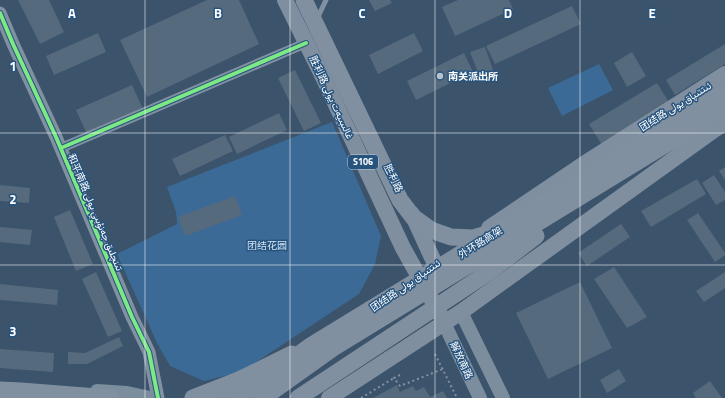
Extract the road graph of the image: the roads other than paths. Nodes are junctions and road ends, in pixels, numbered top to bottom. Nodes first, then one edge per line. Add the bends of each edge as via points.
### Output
1 (285, 0) edge
2 (304, 0) edge
3 (307, 0) edge
4 (326, 0) edge
5 (0, 13) edge
6 (317, 19) junction
7 (306, 43) junction
8 (725, 74) edge
9 (725, 92) edge
10 (725, 108) edge
11 (725, 123) edge
12 (61, 148) junction
13 (609, 180) junction
14 (513, 221) junction
15 (435, 264) junction
16 (418, 275) junction
17 (461, 312) junction
18 (444, 323) junction
19 (324, 338) junction
20 (0, 383) edge
21 (0, 390) edge
22 (110, 398) edge
23 (150, 398) edge
24 (158, 398) edge
25 (193, 398) edge
26 (223, 398) edge
27 (239, 398) edge
28 (263, 398) edge
29 (298, 398) edge
30 (328, 398) edge
31 (480, 398) edge
32 (503, 398) edge

1 - 7 main road, 胜利路 غالىبىيەت يولى / S106
2 - 14 highway, bridge via 400,200 413,217 430,230 451,238 473,238 494,232
3 - 6 main road, 胜利路 / S106
4 - 6 lane
5 - 12 street, 和平南路 تىنچلىق جەنۇبىي يولى
6 - 15 main road, 胜利路 / S106
7 - 12 street
7 - 16 main road, 胜利路 غالىبىيەت يولى / S106
8 - 15 main road, 团结路 ئىتتىپاق يولى via 590,160
9 - 14 highway, 外环路高架, bridge
10 - 13 highway, 外环路高架, bridge
11 - 17 main road
12 - 24 street, 和平南路 تىنچلىق جەنۇبىي يولى via 149,352
13 - 28 highway, 外环路高架, bridge via 333,348
13 - 29 highway, bridge via 489,272
14 - 19 highway, 外环路高架, bridge
15 - 16 main road, 团结路 ئىتتىپاق يولى
15 - 17 main road, 胜利路 / S106
16 - 18 main road, 胜利路 غالىبىيەت يولى / S106
16 - 26 main road, 团结路 ئىتتىپاق يولى via 337,332
17 - 18 main road
17 - 32 main road
18 - 30 main road
18 - 31 main road, 解放南路
19 - 25 highway, bridge via 239,380
19 - 27 highway, 外环路高架, bridge
20 - 23 main road via 127,393
21 - 22 highway

